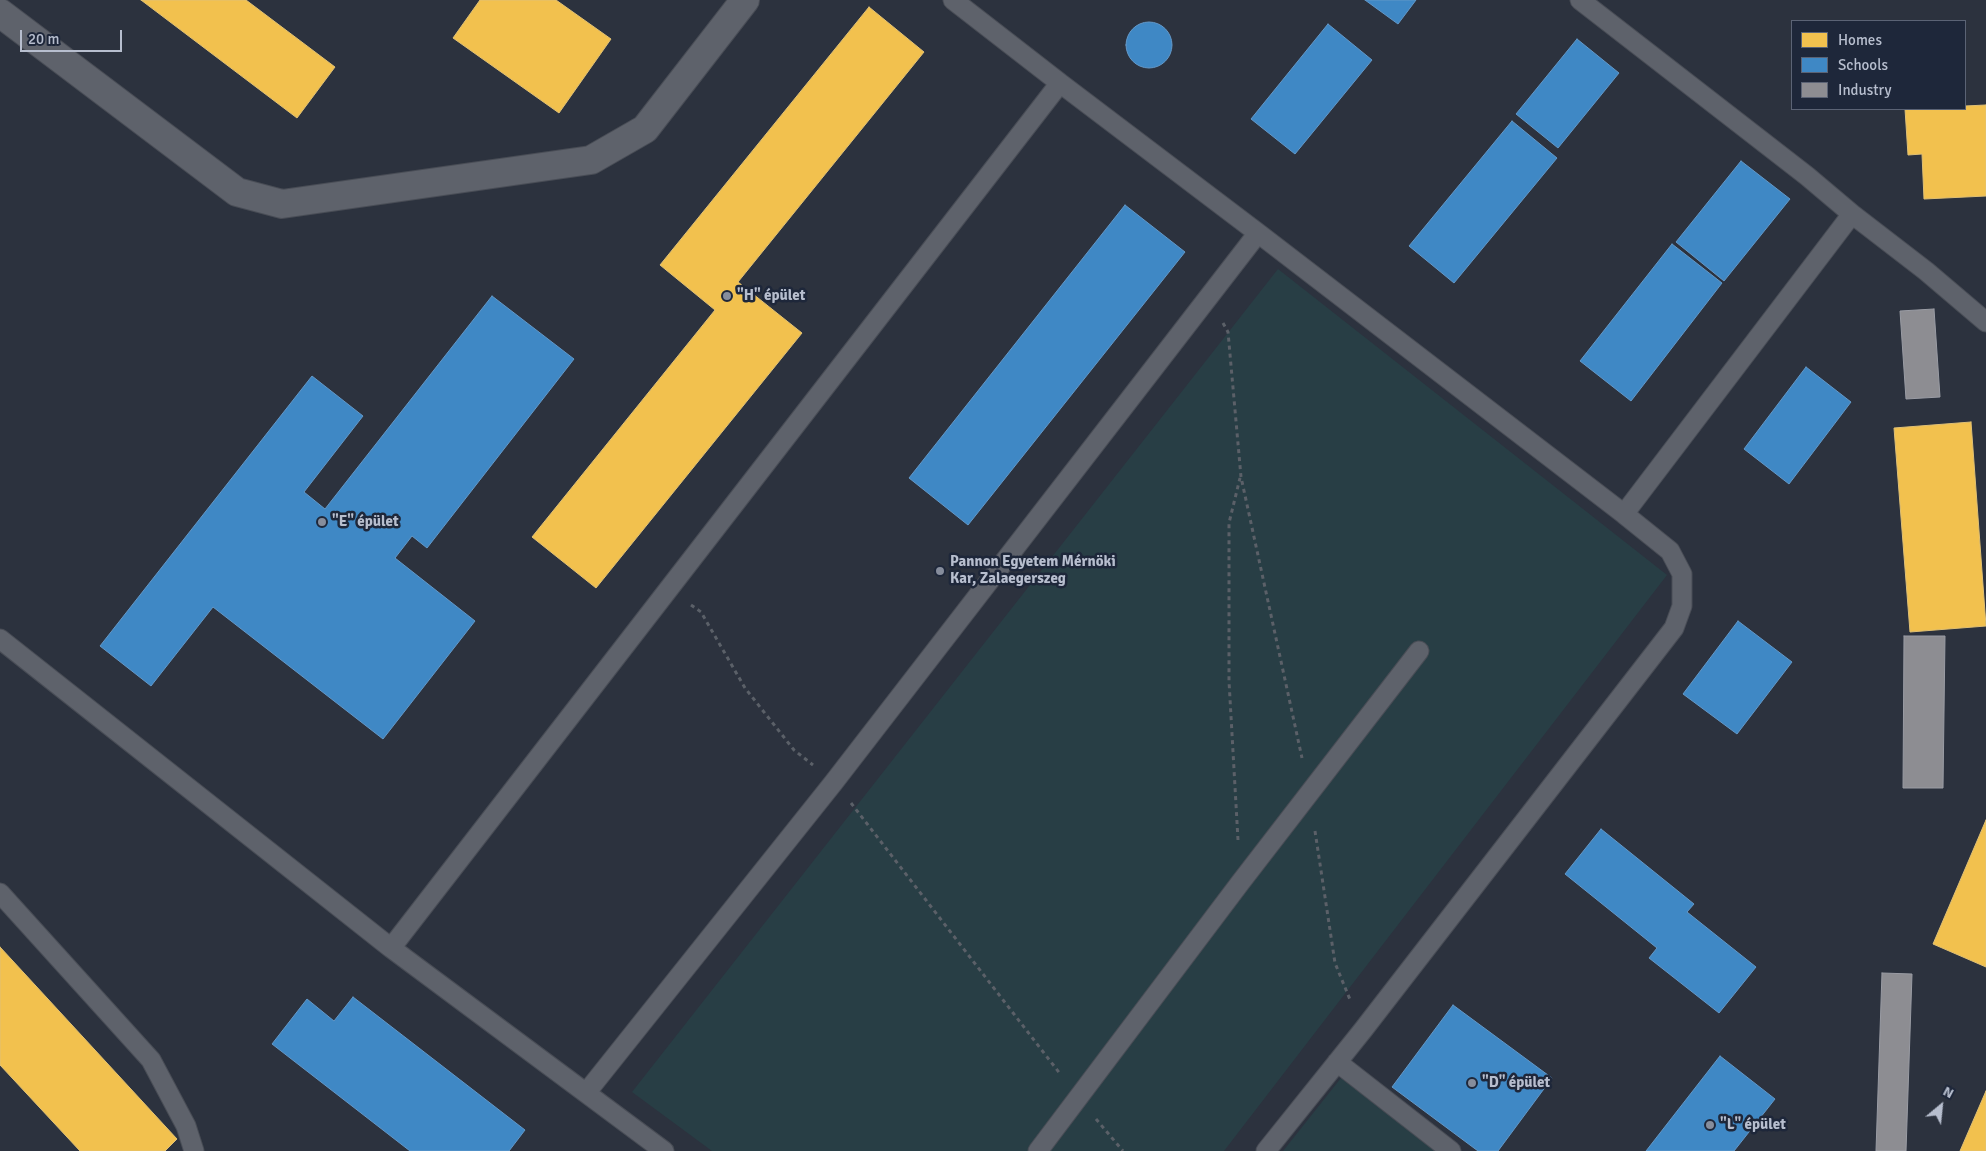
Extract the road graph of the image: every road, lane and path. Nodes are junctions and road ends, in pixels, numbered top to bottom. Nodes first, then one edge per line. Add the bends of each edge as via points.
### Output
1 (745, 0) edge
2 (953, 0) edge
3 (1580, 0) edge
4 (0, 14) edge
5 (1060, 83) junction
6 (1852, 214) junction
7 (1258, 233) junction
8 (1986, 322) edge
9 (1228, 332) dead end
10 (1240, 477) junction
11 (1624, 514) junction
12 (692, 605) dead end
13 (0, 639) edge
14 (1419, 651) dead end
15 (794, 750) dead end
16 (834, 782) junction
17 (1309, 794) junction
18 (1240, 883) junction
19 (0, 893) edge
20 (391, 948) junction
21 (1363, 1030) junction
22 (1337, 1062) junction
23 (586, 1093) junction
24 (1078, 1097) junction
25 (194, 1151) edge
26 (664, 1151) edge
27 (1038, 1151) edge
28 (1123, 1151) edge
29 (1266, 1151) edge
30 (1451, 1151) edge

1 - 4 street via 645,129 591,160 282,204 237,192
2 - 5 lane
3 - 6 lane
5 - 7 lane
5 - 20 lane
6 - 8 lane
6 - 11 lane
7 - 11 lane
7 - 16 lane
9 - 10 path
10 - 17 path
10 - 18 path via 1229,523 1229,681
11 - 21 lane via 1670,551 1682,574 1682,606 1674,628
12 - 15 path via 701,612 745,688
13 - 20 lane
14 - 17 lane
16 - 23 lane
16 - 24 path
17 - 18 lane
17 - 21 path via 1335,964
18 - 24 lane
19 - 25 lane via 151,1060 186,1126
20 - 23 lane
21 - 22 lane
22 - 29 lane
22 - 30 lane
23 - 26 lane
24 - 27 lane
24 - 28 path

